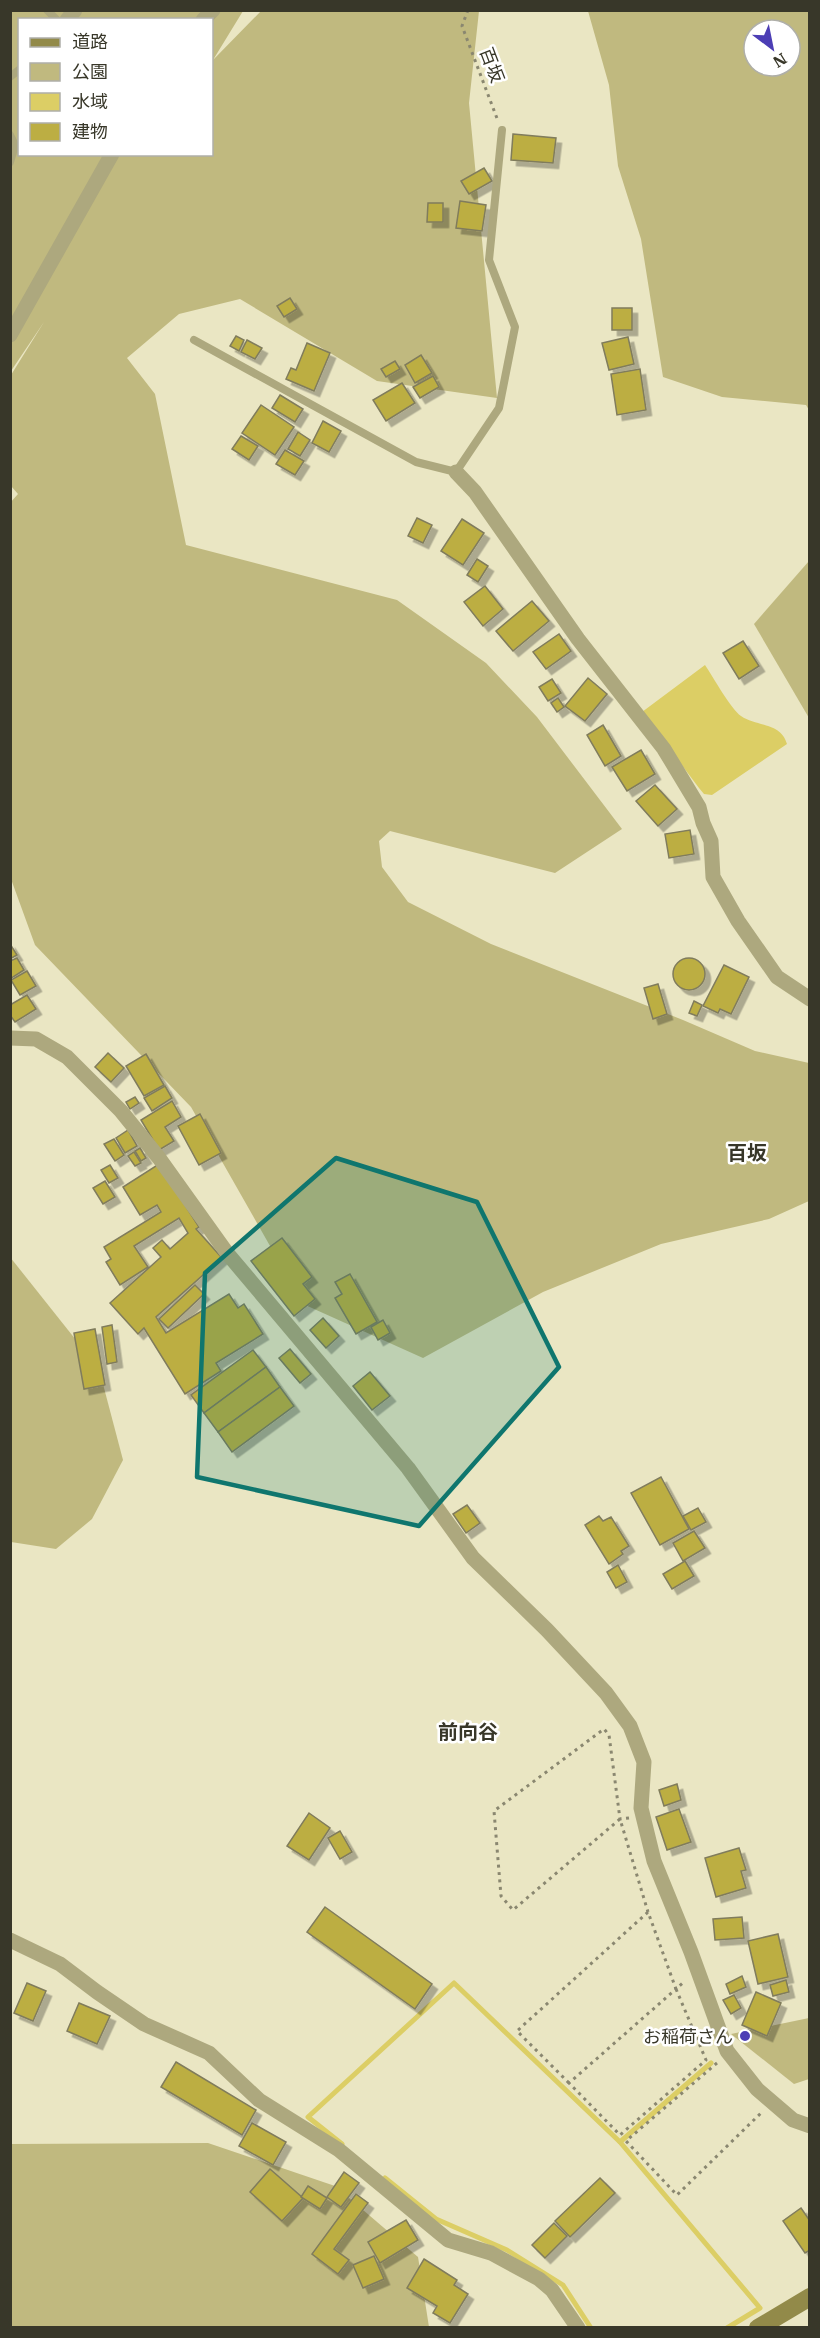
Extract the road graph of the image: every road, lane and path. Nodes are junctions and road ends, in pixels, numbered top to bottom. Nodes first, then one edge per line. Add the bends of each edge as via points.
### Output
1 (468, 10) edge
2 (502, 130) joint
3 (10, 135) edge
4 (111, 156) edge
5 (10, 162) edge
6 (10, 336) edge
7 (194, 340) dead end
8 (456, 472) junction
9 (810, 999) edge
10 (10, 1038) edge
11 (620, 1819) junction
12 (648, 1912) junction
13 (10, 1940) edge
14 (676, 1989) junction
15 (718, 2062) dead end
16 (569, 2083) junction
17 (764, 2110) dead end
18 (810, 2126) edge
19 (810, 2297) edge
20 (578, 2328) edge
21 (758, 2328) edge

1 - 2 path, 百坂 via 462,26
2 - 8 lane via 489,260 515,327 499,408
3 - 5 lane via 15,146
4 - 6 street
7 - 8 lane via 416,462
8 - 9 street via 475,492 578,639 664,749 699,807 711,841 713,876 738,921 777,977
10 - 18 street via 36,1039 67,1056 121,1111 227,1253 408,1468 473,1558 606,1693 630,1726 644,1762 641,1808 654,1861 727,2051 757,2090 793,2120
11 - 11 path via 513,1910 501,1896 494,1811 604,1730 609,1735
11 - 12 path
12 - 14 path
12 - 16 path via 517,2031
13 - 20 street via 60,1964 144,2024 208,2053 259,2100 339,2150 448,2240 491,2253 539,2278
14 - 16 path
14 - 16 path via 706,2060 621,2135
15 - 17 path via 626,2141 677,2195
19 - 21 street

